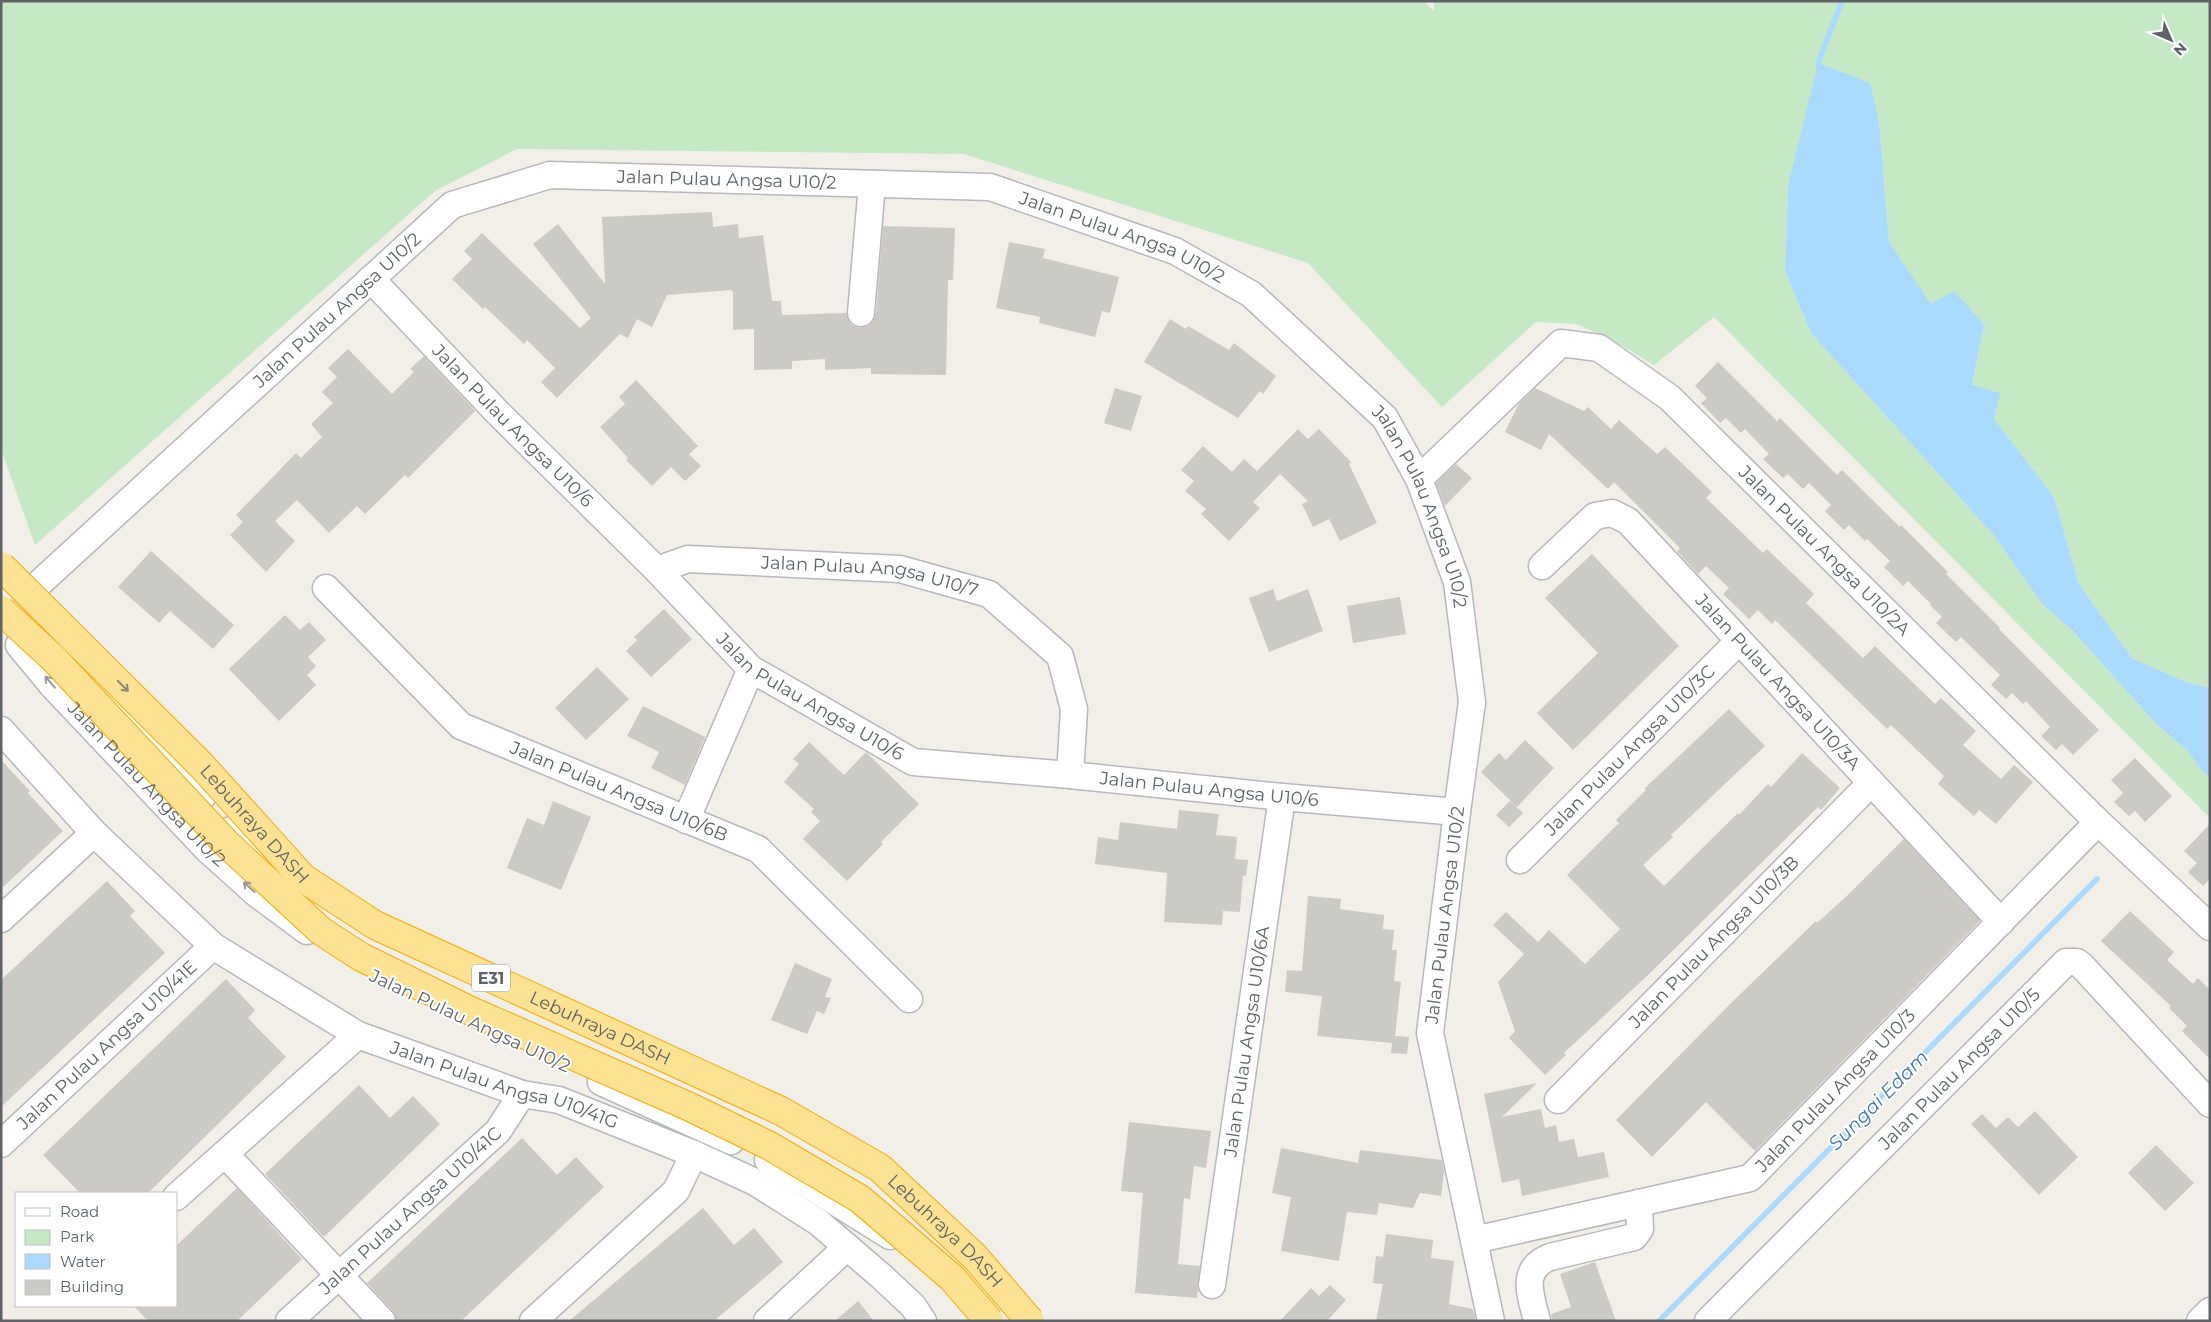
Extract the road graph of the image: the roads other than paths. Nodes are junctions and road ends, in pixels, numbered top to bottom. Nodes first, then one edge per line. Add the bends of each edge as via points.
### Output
1 (872, 184) junction
2 (371, 279) junction
3 (861, 313) dead end
4 (1419, 479) junction
5 (1542, 566) dead end
6 (656, 570) junction
7 (2, 577) edge
8 (326, 588) dead end
9 (32, 590) junction
10 (1, 610) edge
11 (41, 623) junction
12 (1738, 641) junction
13 (10, 645) edge
14 (751, 669) junction
15 (1, 730) edge
16 (1070, 775) junction
17 (1871, 783) junction
18 (1282, 797) junction
19 (1457, 812) junction
20 (686, 820) junction
21 (2098, 822) junction
22 (94, 833) junction
23 (1520, 860) dead end
24 (1, 919) edge
25 (2001, 922) junction
26 (2210, 927) edge
27 (213, 946) junction
28 (909, 999) dead end
29 (358, 1035) junction
30 (522, 1094) junction
31 (1558, 1100) dead end
32 (2210, 1104) edge
33 (1, 1144) edge
34 (225, 1154) junction
35 (694, 1154) junction
36 (178, 1195) edge
37 (1639, 1203) junction
38 (1474, 1240) junction
39 (847, 1247) junction
40 (339, 1275) junction
41 (1212, 1285) dead end
42 (2210, 1311) edge
43 (536, 1320) edge
44 (289, 1321) edge
45 (382, 1321) edge
46 (767, 1321) edge
47 (923, 1321) edge
48 (976, 1321) edge
49 (989, 1321) edge
50 (1018, 1321) edge
51 (1030, 1321) edge
52 (1491, 1321) edge
53 (1537, 1321) edge
54 (1708, 1321) edge
55 (2200, 1321) edge

1 - 2 street, Jalan Pulau Angsa U10/2 via 550,175 452,205
1 - 3 street
1 - 4 street, Jalan Pulau Angsa U10/2 via 990,187 1175,251 1252,294 1385,418
2 - 6 street, Jalan Pulau Angsa U10/6 via 498,413
2 - 9 street, Jalan Pulau Angsa U10/2
4 - 19 street, Jalan Pulau Angsa U10/2 via 1457,582 1472,702
4 - 21 street, Jalan Pulau Angsa U10/2A via 1561,343 1599,348 1670,398
5 - 12 street, Jalan Pulau Angsa U10/3A via 1595,516 1612,513 1628,521
6 - 14 street, Jalan Pulau Angsa U10/6
6 - 16 street, Jalan Pulau Angsa U10/7 via 688,559 900,570 989,594 1060,656 1074,709
7 - 9 street
7 -> 51 highway, Lebuhraya DASH / E31, bridge via 202,766 303,878 375,924 781,1111 880,1168 975,1256
8 - 20 street, Jalan Pulau Angsa U10/6B via 461,726
9 - 11 street via 41,605
10 - 49 highway, Lebuhraya DASH / E31, bridge via 54,660 227,844 321,931 361,957 462,1007 690,1107 768,1145 860,1199 952,1278
11 - 13 street via 28,641
11 - 50 street, Jalan Pulau Angsa U10/2 via 242,841 302,888 374,932 764,1110 874,1174 935,1229
12 - 17 street, Jalan Pulau Angsa U10/3A
12 - 23 street, Jalan Pulau Angsa U10/3C
48 -> 13 street, Jalan Pulau Angsa U10/2 via 888,1235 755,1152 474,1026 358,968 257,894 208,850
14 - 16 street, Jalan Pulau Angsa U10/6 via 912,762
14 - 20 street
15 - 22 street, Jalan Pulau Angsa U10/41G
16 - 18 street, Jalan Pulau Angsa U10/6
17 - 25 street, Jalan Pulau Angsa U10/3A
17 - 31 street, Jalan Pulau Angsa U10/3B
18 - 19 street, Jalan Pulau Angsa U10/6
18 - 41 street, Jalan Pulau Angsa U10/6A
19 - 38 street, Jalan Pulau Angsa U10/2 via 1430,1033
20 - 28 street, Jalan Pulau Angsa U10/6B via 758,850
21 - 25 street, Jalan Pulau Angsa U10/3
21 - 26 street, Jalan Pulau Angsa U10/2A
22 - 24 street
22 - 27 street, Jalan Pulau Angsa U10/41G
25 - 37 street, Jalan Pulau Angsa U10/3 via 1750,1178
27 - 29 street, Jalan Pulau Angsa U10/41G
27 - 33 street, Jalan Pulau Angsa U10/41E
29 - 30 street, Jalan Pulau Angsa U10/41G
29 - 34 street
30 - 35 street, Jalan Pulau Angsa U10/41G via 560,1100
30 - 40 street, Jalan Pulau Angsa U10/41C via 498,1131
32 - 54 street, Jalan Pulau Angsa U10/5 via 2082,966 2077,962 2066,962
34 - 36 street
34 - 40 street
35 - 39 street, Jalan Pulau Angsa U10/41G via 776,1193
35 - 43 street via 676,1191
37 - 38 street, Jalan Pulau Angsa U10/3
37 - 53 street via 1640,1229 1634,1237 1550,1257 1535,1266 1529,1283
38 - 52 street, Jalan Pulau Angsa U10/2
39 - 46 street
39 - 47 street, Jalan Pulau Angsa U10/41G via 913,1306
40 - 44 street, Jalan Pulau Angsa U10/41C
40 - 45 street
42 - 55 street

